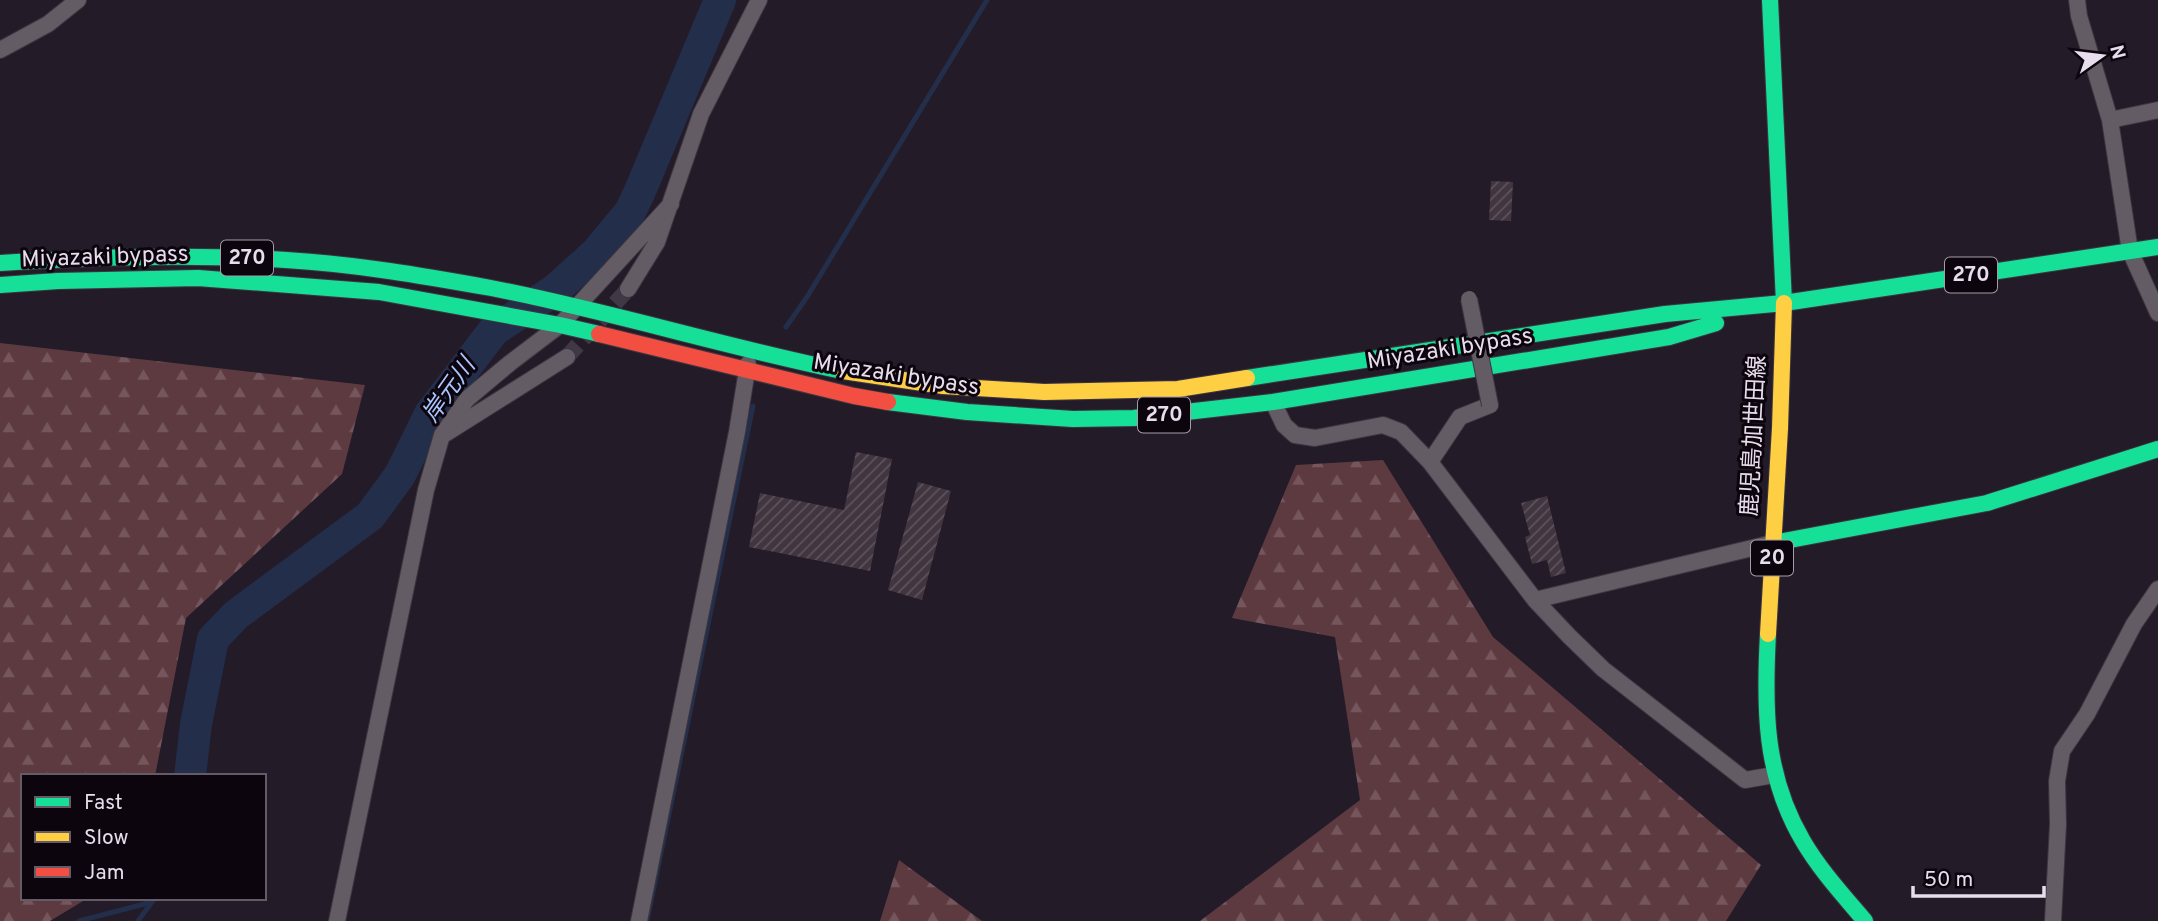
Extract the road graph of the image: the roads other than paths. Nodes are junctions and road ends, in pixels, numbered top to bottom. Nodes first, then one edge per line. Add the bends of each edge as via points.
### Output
1 (78, 0) edge
2 (759, 0) edge
3 (1770, 0) edge
4 (2077, 0) edge
5 (0, 50) edge
6 (2158, 110) edge
7 (2110, 120) junction
8 (671, 204) junction
9 (2158, 247) edge
10 (2130, 251) junction
11 (0, 263) edge
12 (0, 285) edge
13 (628, 289) tunnel mouth
14 (1469, 299) dead end
15 (1784, 303) junction
16 (568, 305) junction
17 (2158, 313) edge
18 (552, 324) junction
19 (751, 350) junction
20 (567, 357) tunnel mouth
21 (746, 372) junction
22 (1273, 402) junction
23 (441, 437) junction
24 (2158, 449) edge
25 (1430, 462) junction
26 (1773, 543) junction
27 (2158, 589) edge
28 (1535, 600) junction
29 (1774, 775) junction
30 (337, 921) edge
31 (639, 921) edge
32 (1865, 921) edge
33 (2053, 921) edge

1 - 5 street via 48,24
2 - 8 street via 701,114
3 - 15 main road, 鹿児島加世田線
4 - 7 street
6 - 7 street
7 - 10 street
8 - 13 street via 657,242
8 - 16 street
9 - 10 main road, Miyazaki bypass / 270
10 - 15 main road, Miyazaki bypass / 270
10 - 17 street
11 - 16 main road, Miyazaki bypass / 270 via 223,257 325,264
12 - 18 main road, Miyazaki bypass / 270 via 198,278 379,292
14 - 25 street, bridge via 1490,405 1460,417
15 - 19 main road, Miyazaki bypass / 270 via 1665,314 1178,389 1100,393 1036,393 908,382
15 - 22 main road, Miyazaki bypass / 270 via 1669,337
15 - 26 main road, 鹿児島加世田線 / 20
16 - 18 street
16 - 19 main road, Miyazaki bypass / 270
18 - 21 main road, Miyazaki bypass / 270
18 - 23 street via 467,399
19 - 21 street
20 - 23 street
21 - 22 main road, Miyazaki bypass / 270 via 910,406 1018,416 1134,418
21 - 31 street
22 - 25 street via 1284,425 1295,435 1315,438 1383,425 1401,432
23 - 30 street via 426,490
24 - 26 main road via 1987,503
25 - 28 street
26 - 28 street
26 - 29 main road, 鹿児島加世田線 / 20 via 1765,695 1766,737
27 - 33 street via 2062,751 2056,789
28 - 29 street via 1603,668 1745,780
29 - 32 main road, 鹿児島加世田線 / 20 via 1786,809 1815,861

